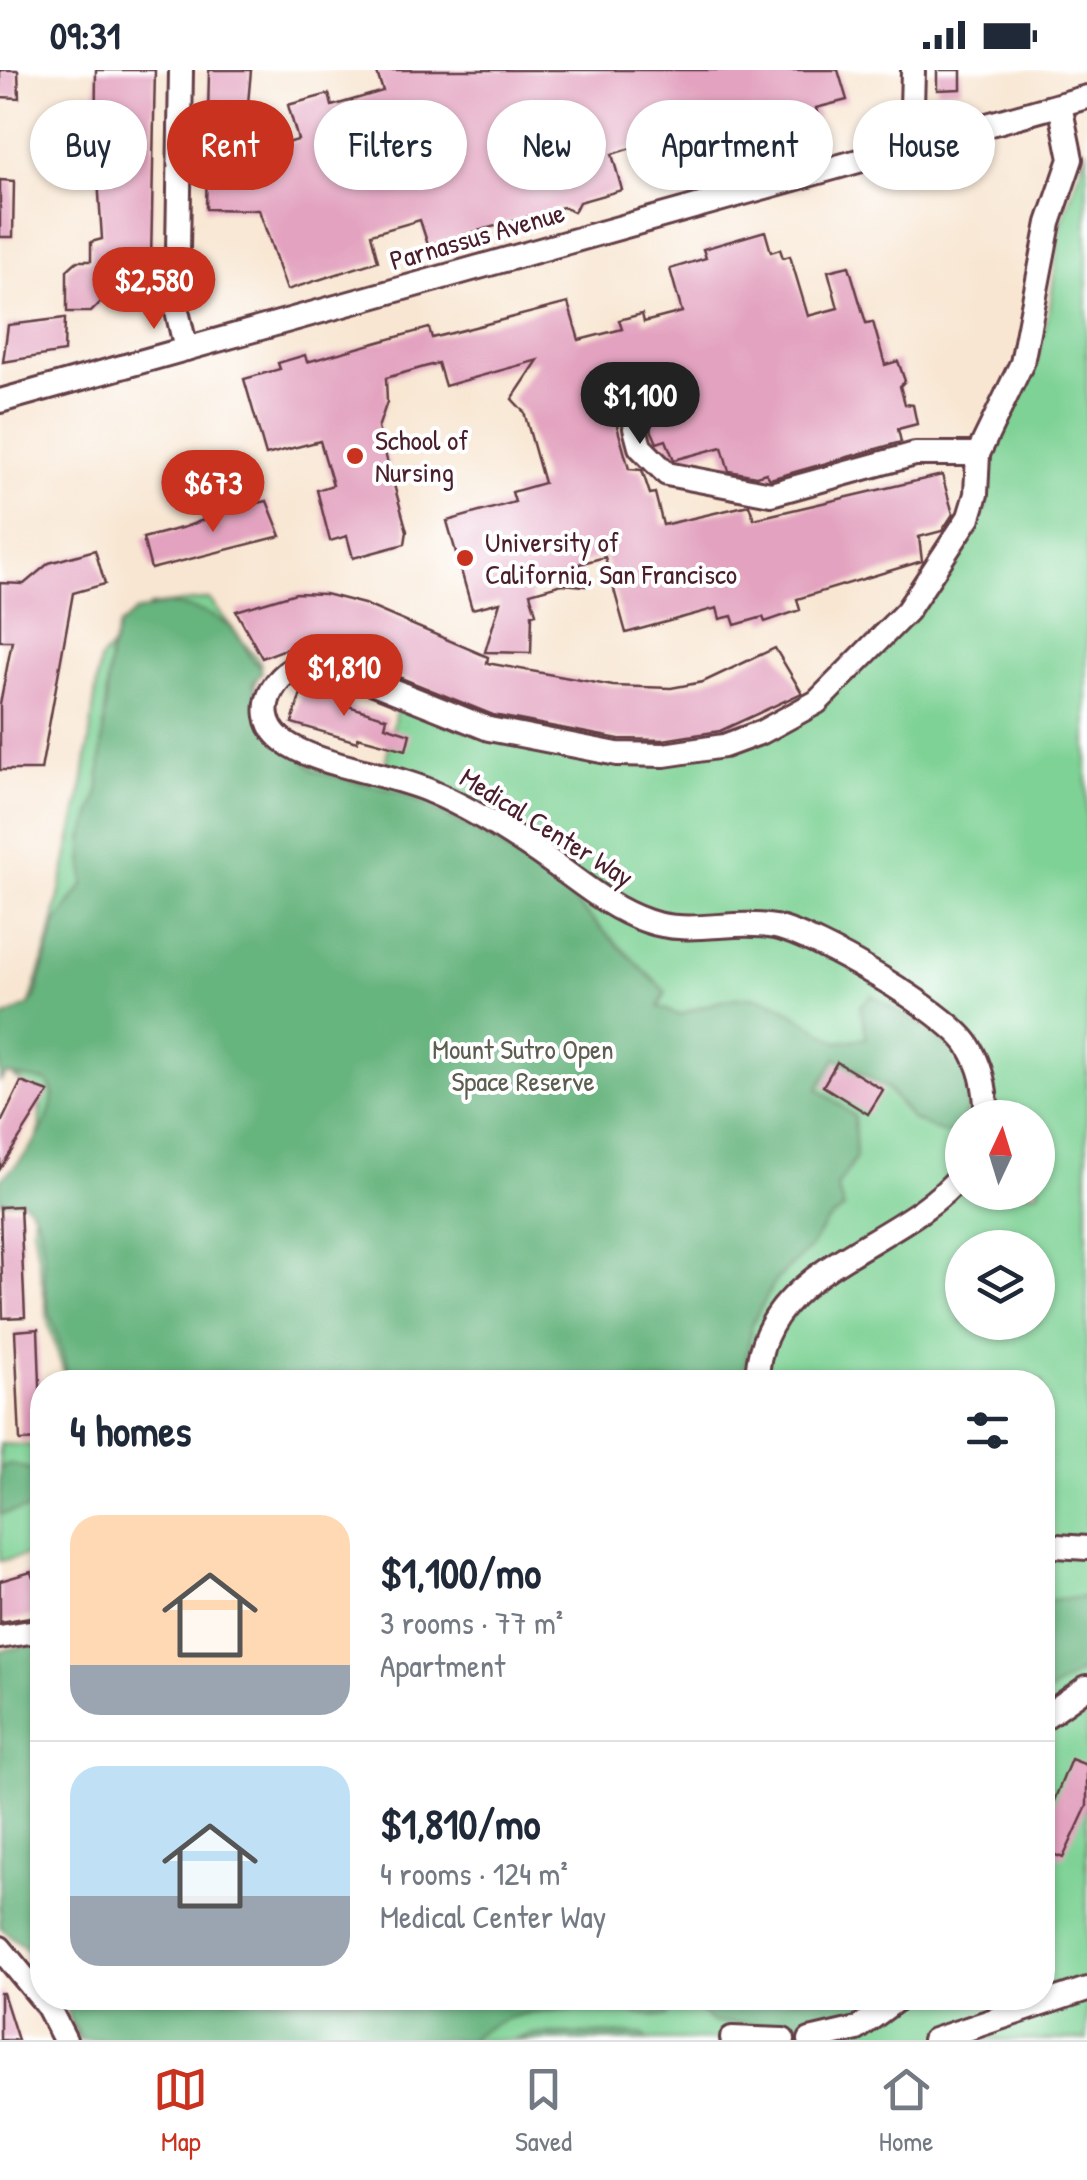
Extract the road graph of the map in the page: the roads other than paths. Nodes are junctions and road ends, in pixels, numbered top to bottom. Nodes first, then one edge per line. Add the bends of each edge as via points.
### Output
1 (181, 70) edge
2 (913, 70) edge
3 (1087, 97) edge
4 (912, 100) edge
5 (1060, 104) junction
6 (995, 122) edge
7 (853, 162) edge
8 (186, 349) junction
9 (0, 402) edge
10 (635, 428) dead end
11 (978, 454) junction
12 (984, 1100) edge
13 (945, 1189) edge
14 (759, 1370) edge
15 (1055, 1546) edge
16 (1087, 1548) edge
17 (30, 1632) edge
18 (0, 1638) edge
19 (1087, 1687) edge
20 (1055, 1710) edge
21 (0, 1948) edge
22 (30, 1984) edge
23 (1087, 1989) edge
24 (1055, 2000) edge
25 (50, 2010) edge
26 (1024, 2010) edge
27 (879, 2029) edge
28 (732, 2038) edge
29 (65, 2040) edge
30 (783, 2040) edge
31 (810, 2040) edge
32 (934, 2040) edge

1 - 8 street via 177,311
2 - 4 street
3 - 5 street, Parnassus Avenue
5 - 6 street, Parnassus Avenue
5 - 11 street, Medical Center Way via 1070,168 1049,223 1022,363
7 - 8 street, Parnassus Avenue
8 - 9 street, Parnassus Avenue
10 - 11 street via 640,447 667,474 771,494 915,454
11 - 12 street, Medical Center Way via 969,518 906,611 817,702 744,739 664,755 575,748 465,722 319,661 281,675 268,702 272,728 290,745 459,804 634,916 678,928 774,927 820,944 961,1036 981,1072
13 - 14 street via 793,1295 766,1338
15 - 16 street
17 - 18 street
19 - 20 street
21 - 22 street
23 - 24 street
25 - 29 street
26 - 32 street
27 - 31 street
28 - 30 street

